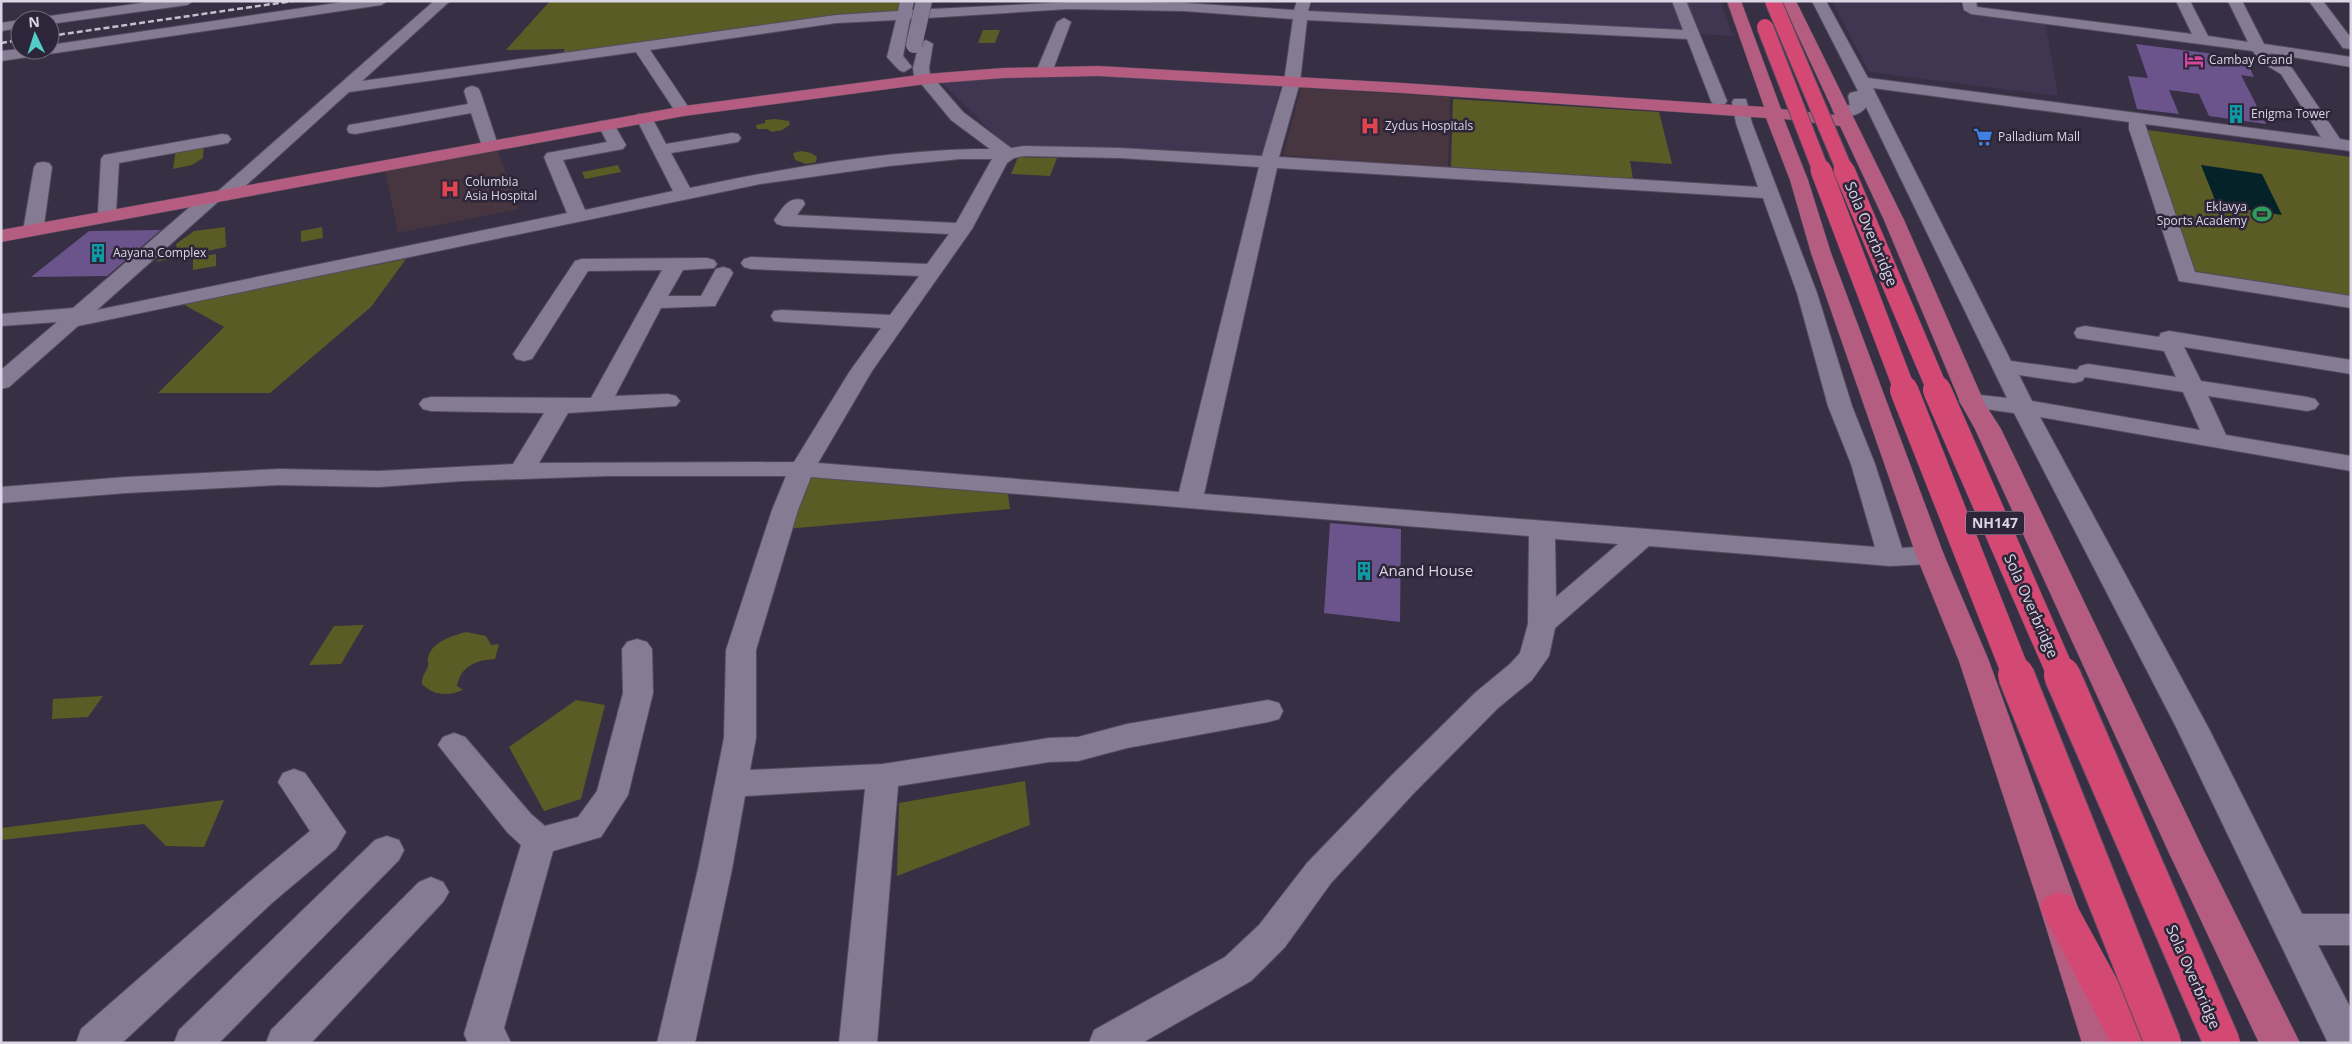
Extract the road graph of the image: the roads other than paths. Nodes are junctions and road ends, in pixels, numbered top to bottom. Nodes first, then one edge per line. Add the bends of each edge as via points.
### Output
1 (187, 1) edge
2 (381, 1) edge
3 (443, 1) edge
4 (924, 1) edge
5 (1679, 1) edge
6 (1734, 1) edge
7 (1754, 1) edge
8 (1773, 1) edge
9 (1789, 1) edge
10 (1819, 1) edge
11 (1969, 1) edge
12 (2183, 1) edge
13 (2235, 1) edge
14 (2249, 1) edge
15 (2316, 1) edge
16 (1111, 3) edge
17 (939, 4) edge
18 (1043, 4) edge
19 (997, 5) edge
20 (1226, 6) edge
21 (906, 8) edge
22 (1302, 8) edge
23 (60, 19) edge
24 (395, 22) dead end
25 (422, 22) junction
26 (1064, 22) dead end
27 (1693, 35) junction
28 (928, 38) junction
29 (2202, 40) junction
30 (2351, 45) edge
31 (640, 46) junction
32 (60, 48) edge
33 (2259, 48) junction
34 (2278, 50) junction
35 (2351, 62) edge
36 (1046, 67) junction
37 (466, 71) junction
38 (2287, 71) junction
39 (914, 75) junction
40 (1292, 80) junction
41 (1865, 87) junction
42 (346, 88) junction
43 (1719, 101) junction
44 (477, 107) junction
45 (1741, 107) junction
46 (681, 108) junction
47 (1772, 108) junction
48 (1843, 116) junction
49 (644, 118) junction
50 (2137, 120) junction
51 (606, 125) junction
52 (1884, 126) junction
53 (354, 129) dead end
54 (732, 138) dead end
55 (222, 139) dead end
56 (488, 142) junction
57 (2343, 145) edge
58 (661, 150) junction
59 (2351, 151) edge
60 (1008, 154) junction
61 (1269, 163) junction
62 (43, 167) dead end
63 (694, 173) dead end
64 (679, 185) junction
65 (1770, 193) junction
66 (222, 194) junction
67 (796, 204) dead end
68 (107, 212) junction
69 (578, 216) junction
70 (34, 225) junction
71 (962, 229) junction
72 (1, 231) edge
73 (1, 236) edge
74 (751, 263) dead end
75 (676, 264) junction
76 (932, 270) junction
77 (654, 302) junction
78 (2351, 302) edge
79 (782, 316) dead end
80 (75, 317) junction
81 (1, 320) edge
82 (896, 322) junction
83 (2085, 333) dead end
84 (2173, 346) junction
85 (524, 354) dead end
86 (2002, 366) junction
87 (2351, 367) edge
88 (1, 382) edge
89 (2191, 386) junction
90 (668, 401) dead end
91 (431, 404) dead end
92 (599, 404) junction
93 (2307, 404) dead end
94 (1973, 405) junction
95 (560, 406) junction
96 (2025, 411) junction
97 (2217, 441) junction
98 (2351, 464) edge
99 (802, 469) junction
100 (521, 472) junction
101 (2351, 472) edge
102 (1, 495) edge
103 (1190, 499) junction
104 (1542, 529) junction
105 (1643, 537) junction
106 (1930, 555) junction
107 (1890, 557) junction
108 (1542, 624) junction
109 (637, 649) dead end
110 (1268, 711) dead end
111 (454, 745) dead end
112 (882, 776) junction
113 (294, 782) dead end
114 (731, 784) junction
115 (539, 841) junction
116 (387, 850) dead end
117 (431, 892) dead end
118 (2059, 908) junction
119 (2292, 929) junction
120 (2351, 930) edge
121 (482, 1036) edge
122 (92, 1042) edge
123 (193, 1043) edge
124 (286, 1043) edge
125 (676, 1043) edge
126 (858, 1043) edge
127 (1108, 1043) edge
128 (2102, 1043) edge
129 (2132, 1043) edge
130 (2164, 1043) edge
131 (2222, 1043) edge
132 (2280, 1043) edge
133 (2348, 1043) edge

1 - 23 street
2 - 32 street
3 - 25 street
4 - 28 street, bridge
5 - 27 street
6 - 47 main road
7 - 130 highway, Sola Overbridge / NH147, bridge via 1933,467
8 - 131 highway, Sola Overbridge / NH147, bridge via 1942,402
9 - 48 main road
10 - 41 street
11 - 29 street via 1971,10
12 - 29 street
13 - 33 street
14 - 34 street
15 - 30 street
16 - 18 street
16 - 20 street
17 - 19 street
17 - 21 street
17 - 28 street
18 - 19 street
20 - 22 street
21 - 31 street
21 - 39 street via 895,57
22 - 27 street
22 - 40 street
24 - 25 street
25 - 42 street
26 - 36 street
27 - 43 street
28 - 39 street
29 - 33 street
31 - 37 street
31 - 46 street
33 - 34 street
33 - 38 street via 2264,58
34 - 35 street
34 - 38 street via 2287,61
36 - 39 main road
36 - 40 main road
37 - 42 street
37 - 44 street
38 - 57 street
39 - 40 main road via 1079,71
39 - 46 main road
39 - 49 main road
39 - 60 street via 957,116
40 - 43 main road
40 - 45 main road
40 - 61 street
41 - 48 street via 1856,96 1858,107
41 - 50 street
41 - 52 street
42 - 66 street
43 - 45 main road
44 - 53 street
44 - 56 street
45 - 47 main road
45 - 65 street
46 - 56 main road
47 - 48 main road
47 - 106 main road
48 - 52 street
48 - 94 main road via 1894,220
49 - 51 main road
49 - 58 street
50 - 57 street
50 - 59 street
50 - 78 street via 2137,129 2186,277
51 - 66 main road
51 - 69 street via 617,146 553,157
52 - 86 street
54 - 58 street
55 - 68 street via 110,159
56 - 66 main road
58 - 64 street
60 - 61 street via 1024,151 1120,153
60 - 64 street via 889,160
60 - 71 street via 1000,160
61 - 65 street
61 - 103 street
62 - 70 street
63 - 64 street
64 - 69 street
65 - 107 street via 1808,293 1840,406 1863,464
66 - 68 main road
66 - 73 main road
66 - 80 street
67 - 71 street via 784,220
68 - 70 main road
69 - 80 street
70 - 72 main road
71 - 76 street
74 - 76 street
75 - 77 street
75 - 77 street via 715,269 708,302
75 - 85 street via 582,265
76 - 82 street
77 - 92 street
79 - 82 street
80 - 81 street
80 - 88 street
82 - 99 street via 861,371
83 - 84 street
84 - 87 street via 2169,338
84 - 89 street
86 - 89 street
86 - 96 street
89 - 93 street
89 - 97 street
90 - 92 street
91 - 95 street
92 - 95 street
94 - 96 street
94 - 132 main road via 1988,429
95 - 100 street
96 - 97 street
96 - 101 street
96 - 119 street via 2188,718
97 - 98 street
99 - 100 street
99 - 103 street
99 - 114 street via 785,510 741,650 740,738
100 - 102 street via 378,479 279,477
103 - 104 street
104 - 105 street
104 - 108 street
105 - 107 street
105 - 108 street
106 - 107 street
106 - 118 main road via 1974,661
108 - 127 street via 1534,656 1521,672 1456,729 1376,812 1319,873 1272,936 1238,969
109 - 115 street via 638,693 612,795 589,828
110 - 112 street via 1127,736 1078,749 1049,750
111 - 115 street via 519,823
112 - 114 street
112 - 126 street
113 - 122 street via 329,832 324,839
114 - 125 street
115 - 121 street
116 - 123 street
117 - 124 street
118 - 128 main road
118 - 129 highway
119 - 120 street
119 - 133 street

